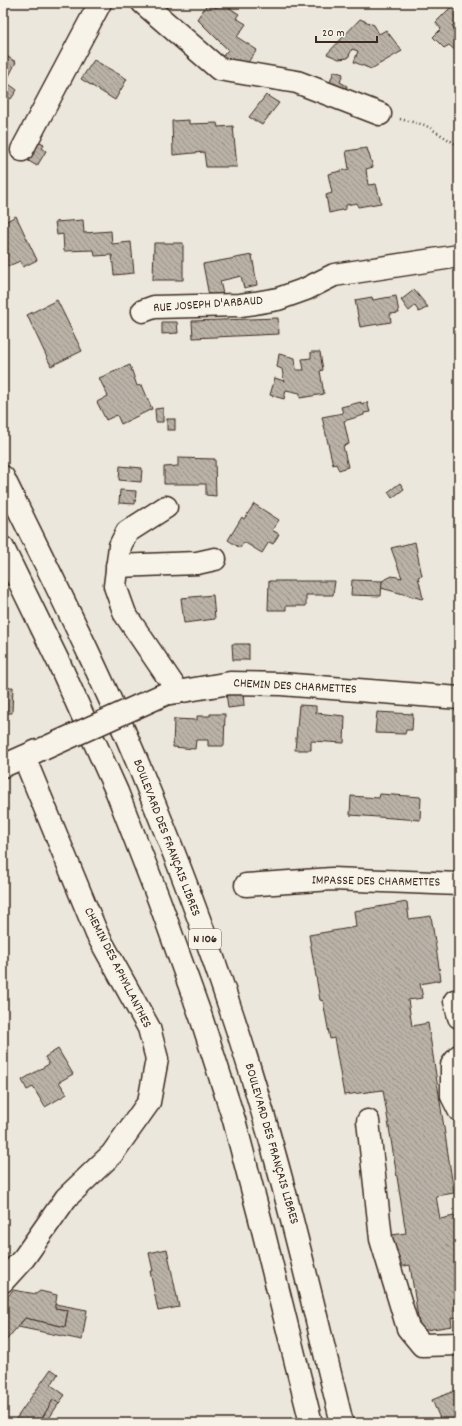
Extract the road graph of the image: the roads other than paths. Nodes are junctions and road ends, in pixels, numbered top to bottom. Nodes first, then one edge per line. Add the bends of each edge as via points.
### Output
1 (100, 3) edge
2 (143, 3) edge
3 (380, 114) road end
4 (22, 150) dead end
5 (459, 256) edge
6 (143, 311) dead end
7 (3, 478) edge
8 (166, 507) dead end
9 (3, 548) edge
10 (215, 559) dead end
11 (117, 566) junction
12 (171, 693) junction
13 (459, 698) edge
14 (34, 753) junction
15 (3, 766) edge
16 (459, 884) edge
17 (246, 885) dead end
18 (459, 1056) edge
19 (459, 1110) edge
20 (368, 1121) dead end
21 (3, 1281) edge
22 (459, 1344) edge
23 (311, 1423) edge
24 (342, 1423) edge

1 - 4 main road
2 - 3 main road via 219,70 297,82
5 - 6 main road, RUE JOSEPH D'ARBAUD via 334,275 278,299 240,305 154,307
7 - 24 main road, BOULEVARD DES FRANÇAIS LIBRES / N 106 via 86,647 140,769 187,887 230,1006 266,1122
8 - 11 main road via 127,532 120,546
9 - 23 main road, N 106 via 59,663 117,792 201,1017 240,1142
10 - 11 main road via 197,563
11 - 12 main road via 115,586 125,614
12 - 13 main road, CHEMIN DES CHARMETTES via 230,684 281,684
12 - 14 main road, CHEMIN DES CHARMETTES, bridge
14 - 15 main road, CHEMIN DES CHARMETTES
14 - 21 main road, CHEMIN DES APHYLLANTHES via 97,934 149,1028 157,1059 150,1102 112,1154 66,1198 24,1258
16 - 17 main road, IMPASSE DES CHARMETTES via 332,879
18 - 19 main road via 452,1066 452,1096
20 - 22 main road via 381,1239 408,1328 422,1345

